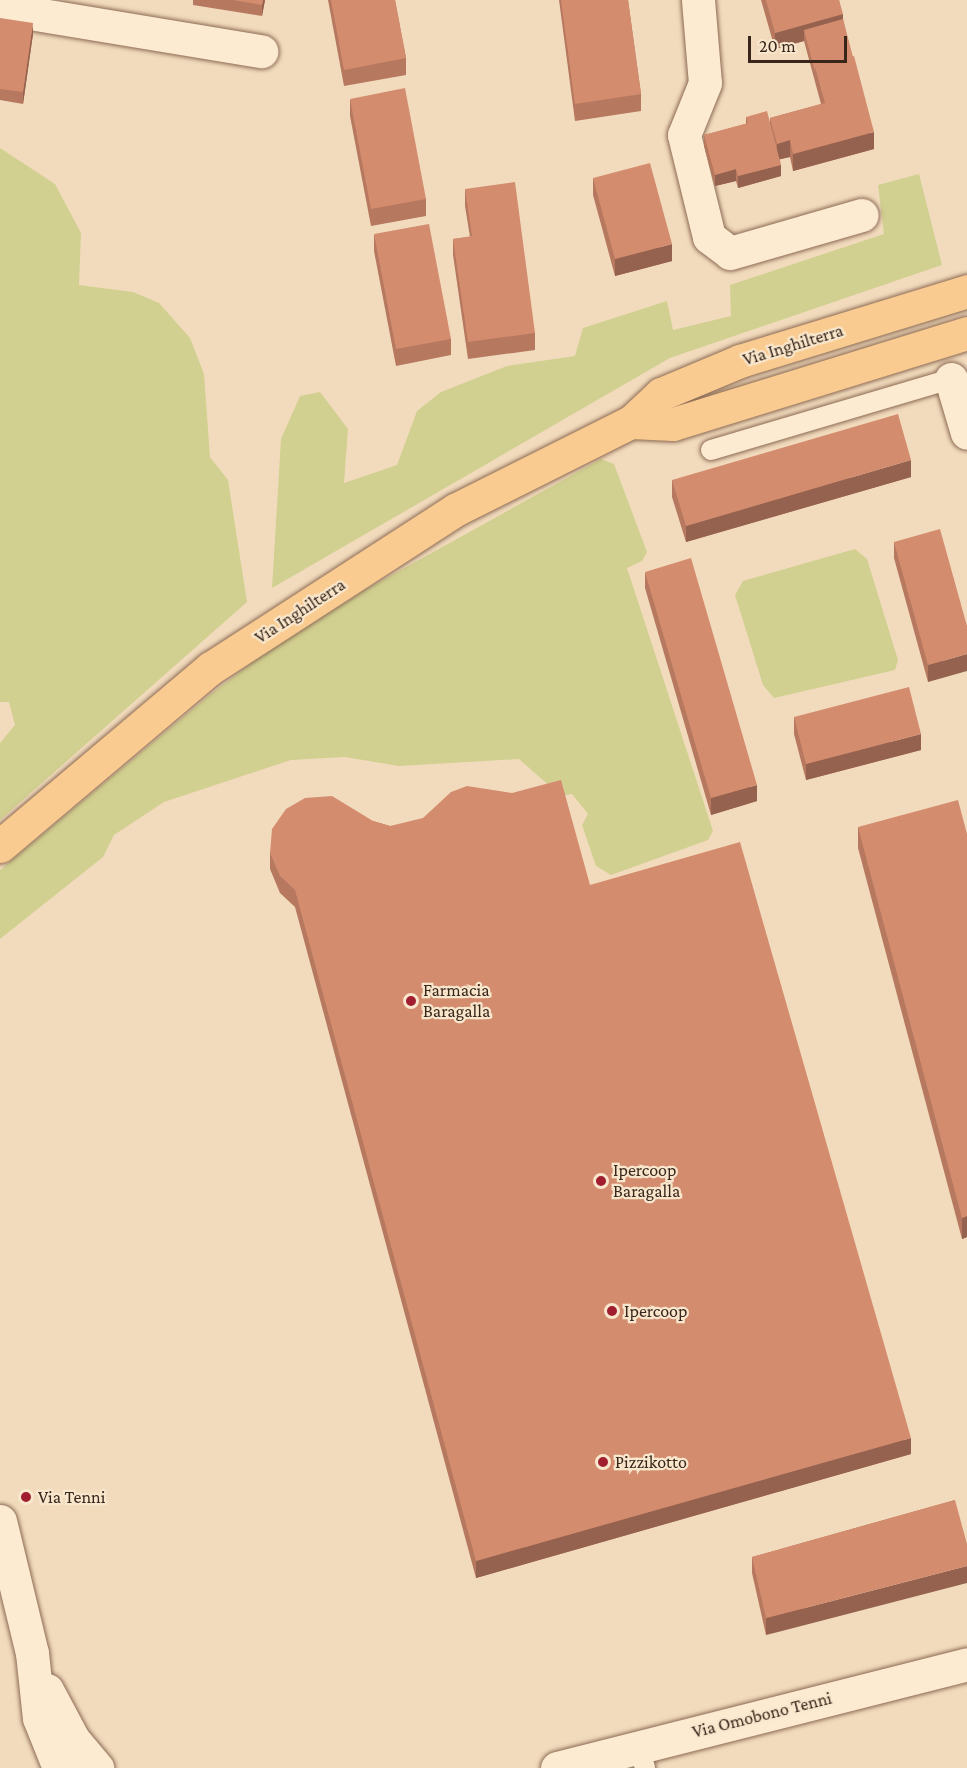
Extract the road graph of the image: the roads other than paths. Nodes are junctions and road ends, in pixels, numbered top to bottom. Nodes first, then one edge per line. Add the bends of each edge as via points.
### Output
1 (698, 0) edge
2 (0, 8) edge
3 (112, 13) edge
4 (261, 51) dead end
5 (862, 215) dead end
6 (967, 291) edge
7 (967, 333) edge
8 (951, 379) joint
9 (631, 422) junction
10 (967, 433) edge
11 (711, 450) dead end
12 (0, 846) edge
13 (0, 1521) edge
14 (32, 1653) junction
15 (967, 1664) edge
16 (642, 1757) edge
17 (59, 1768) edge
18 (97, 1768) edge
19 (557, 1768) edge

1 - 5 street via 705,83 684,135 709,237 730,253
2 - 3 street
3 - 4 street
6 - 9 main road, Via Inghilterra via 740,362 661,394
7 - 9 main road, Via Inghilterra via 673,423
8 - 10 street
8 - 11 lane
9 - 12 main road, Via Inghilterra via 455,510 211,669
13 - 14 street
14 - 17 street via 39,1718
14 - 18 street via 50,1699 73,1739
15 - 16 street, Via Omobono Tenni
16 - 19 street, Via Omobono Tenni

